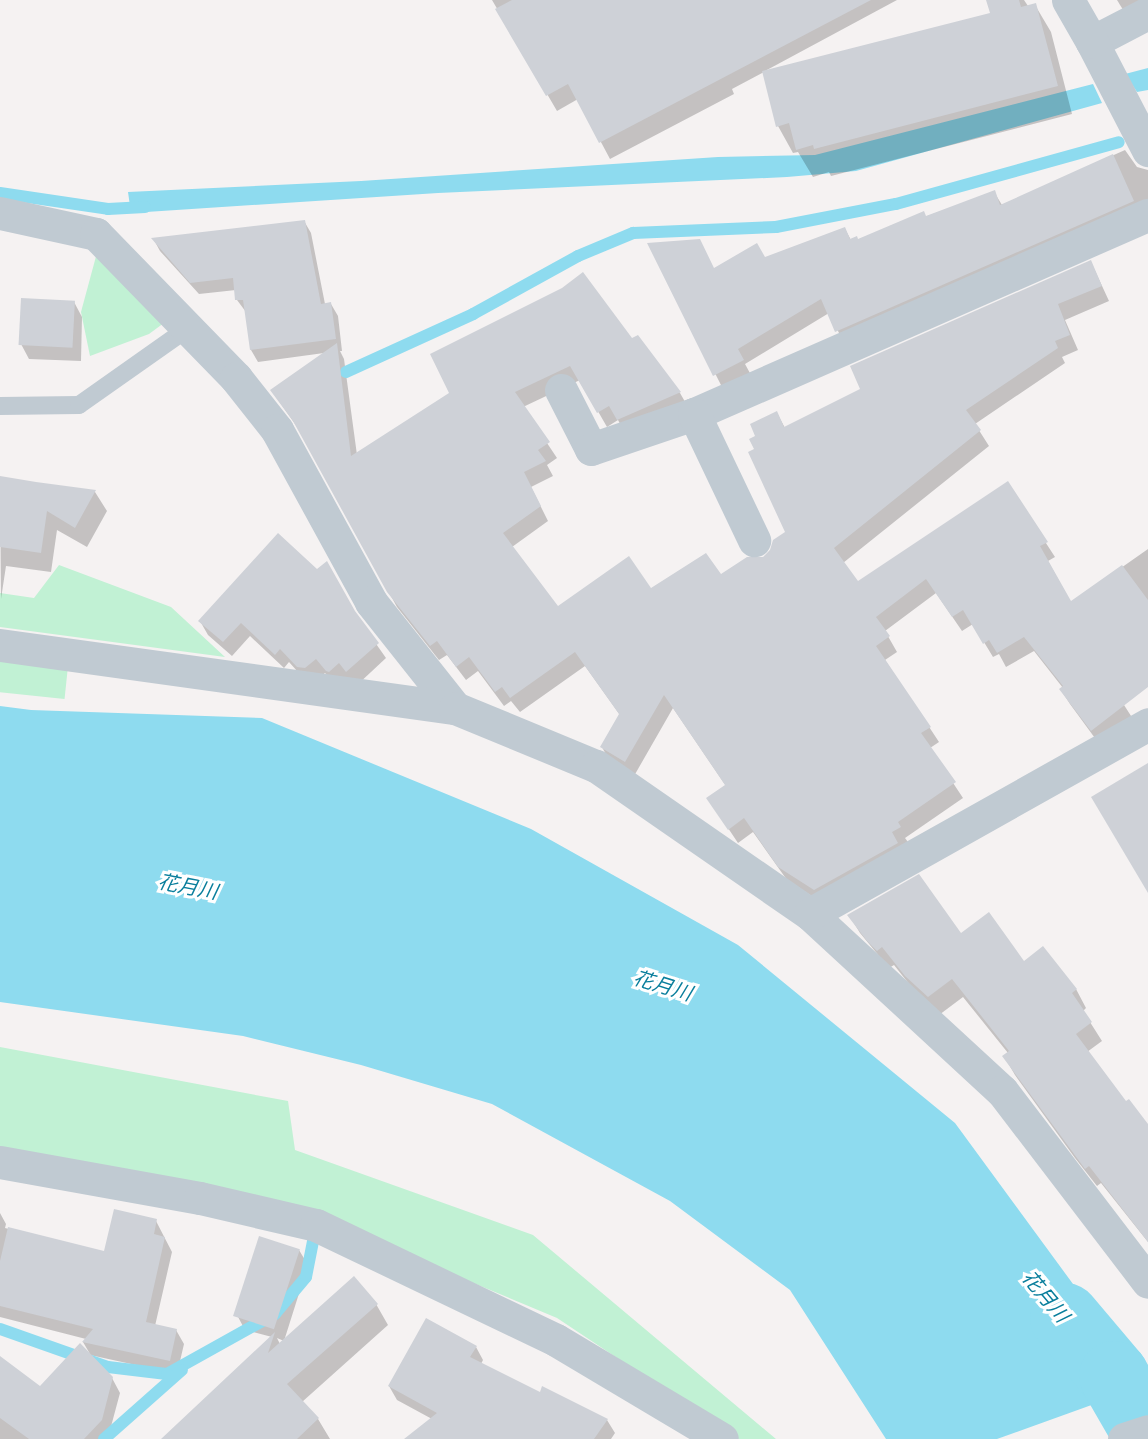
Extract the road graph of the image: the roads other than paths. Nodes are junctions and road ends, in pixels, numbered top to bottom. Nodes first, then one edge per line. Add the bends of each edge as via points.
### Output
1 (1068, 0) edge
2 (1148, 13) edge
3 (1092, 42) junction
4 (1148, 150) edge
5 (0, 213) edge
6 (1148, 215) edge
7 (188, 328) junction
8 (561, 390) dead end
9 (0, 406) edge
10 (694, 414) junction
11 (754, 540) dead end
12 (0, 645) edge
13 (455, 708) junction
14 (1148, 724) edge
15 (810, 914) junction
16 (0, 1162) edge
17 (1148, 1282) edge
18 (1148, 1431) edge
19 (722, 1439) edge
20 (1124, 1439) edge

1 - 3 street
2 - 3 street
3 - 4 street
5 - 7 street via 96,234
6 - 10 street
7 - 9 lane via 80,405
7 - 13 street via 236,378 277,430 370,602
8 - 10 street via 591,449
10 - 11 street
12 - 13 street
13 - 15 street via 596,766
14 - 15 street
15 - 17 street via 1002,1091
16 - 19 street via 200,1198 316,1225 556,1340
18 - 20 street

